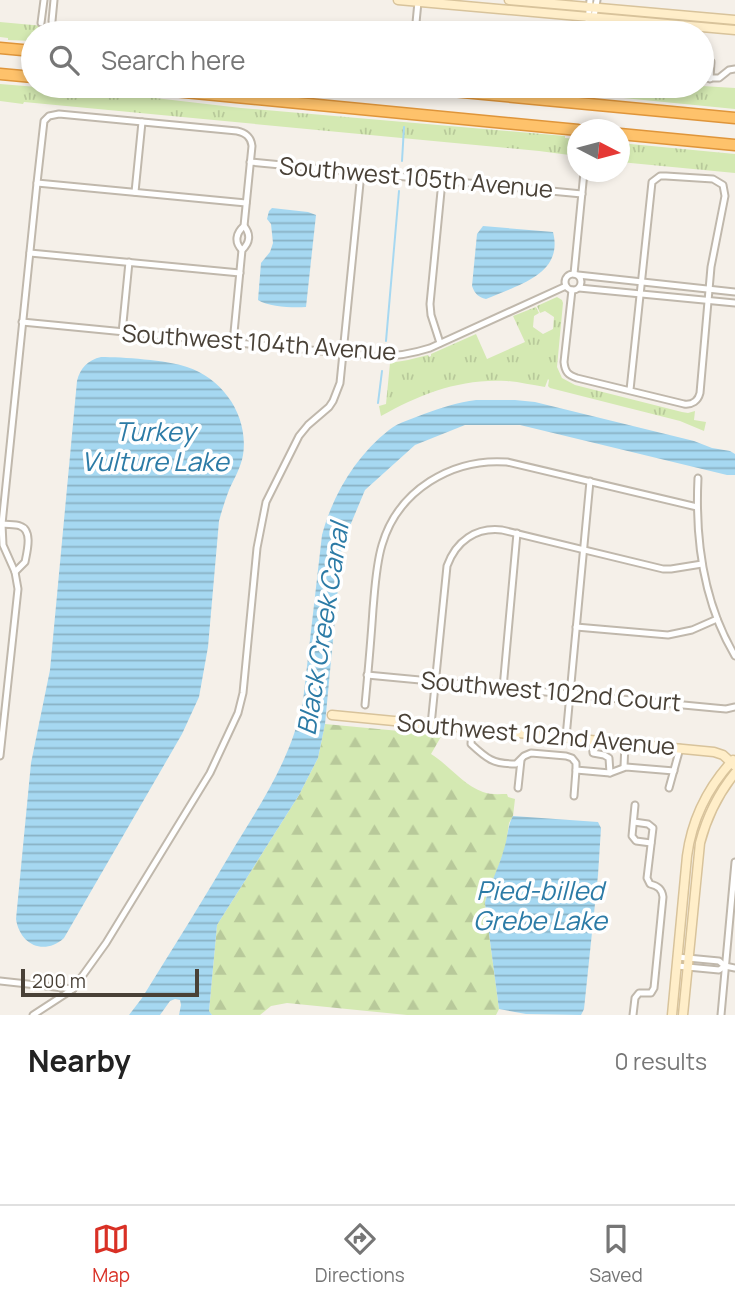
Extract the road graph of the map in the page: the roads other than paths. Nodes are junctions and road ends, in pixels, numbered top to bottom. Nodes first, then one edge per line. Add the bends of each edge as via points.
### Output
1 (44, 0) edge
2 (54, 0) edge
3 (398, 0) edge
4 (509, 0) edge
5 (418, 2) junction
6 (593, 9) edge
7 (52, 20) dead end
8 (735, 20) edge
9 (41, 21) edge
10 (416, 21) edge
11 (674, 21) edge
12 (714, 27) edge
13 (735, 30) edge
14 (0, 48) edge
15 (21, 50) edge
16 (735, 69) edge
17 (0, 74) edge
18 (21, 76) edge
19 (714, 79) edge
20 (246, 98) edge
21 (525, 98) edge
22 (735, 118) edge
23 (142, 122) junction
24 (567, 129) edge
25 (630, 135) edge
26 (735, 145) edge
27 (250, 162) junction
28 (361, 173) junction
29 (442, 181) junction
30 (583, 182) edge
31 (37, 183) junction
32 (135, 192) junction
33 (582, 194) junction
34 (246, 203) junction
35 (244, 226) junction
36 (242, 250) junction
37 (30, 253) junction
38 (129, 262) junction
39 (240, 273) junction
40 (576, 274) junction
41 (641, 282) junction
42 (566, 286) junction
43 (576, 289) junction
44 (709, 289) junction
45 (735, 292) edge
46 (640, 294) junction
47 (708, 300) junction
48 (735, 303) edge
49 (22, 322) junction
50 (122, 333) junction
51 (233, 343) junction
52 (440, 343) junction
53 (343, 353) junction
54 (630, 390) junction
55 (698, 478) dead end
56 (590, 481) junction
57 (697, 507) junction
58 (2, 521) edge
59 (517, 533) junction
60 (583, 549) junction
61 (702, 564) junction
62 (15, 572) junction
63 (717, 619) junction
64 (576, 627) junction
65 (735, 656) edge
66 (368, 675) junction
67 (435, 681) junction
68 (503, 688) junction
69 (570, 694) junction
70 (365, 705) dead end
71 (735, 707) edge
72 (332, 715) dead end
73 (431, 725) junction
74 (472, 728) junction
75 (566, 737) junction
76 (592, 740) junction
77 (625, 743) junction
78 (680, 748) junction
79 (0, 756) edge
80 (624, 759) junction
81 (521, 760) junction
82 (610, 761) junction
83 (734, 762) edge
84 (624, 767) junction
85 (576, 770) junction
86 (674, 771) junction
87 (610, 773) junction
88 (735, 773) edge
89 (518, 788) dead end
90 (669, 788) dead end
91 (574, 796) dead end
92 (635, 806) dead end
93 (634, 822) junction
94 (651, 843) junction
95 (735, 862) edge
96 (734, 880) edge
97 (677, 962) junction
98 (688, 962) junction
99 (725, 967) junction
100 (735, 968) edge
101 (0, 981) edge
102 (73, 989) junction
103 (33, 1015) edge
104 (633, 1015) edge
105 (672, 1015) edge
106 (683, 1015) edge
107 (721, 1015) edge

1 - 9 street
2 - 7 street
3 - 5 street
4 - 6 street
5 - 6 street
5 - 10 street
6 - 8 street
6 - 11 street
12 - 13 street
14 - 15 highway
16 - 19 street
17 - 18 highway
20 - 24 highway
21 - 22 highway
23 - 27 street via 248,135
23 - 31 street via 59,114 47,117
23 - 32 street
25 - 26 highway
27 - 28 street, Southwest 105th Avenue
27 - 34 street
28 - 29 street, Southwest 105th Avenue
28 - 53 street
29 - 33 street, Southwest 105th Avenue
29 - 52 street via 430,304
30 - 33 street
31 - 32 street
31 - 37 street
32 - 34 street
33 - 40 street
34 - 35 street
35 - 36 street via 249,238
35 - 36 street via 237,236
36 - 39 street
37 - 38 street
37 - 49 street
38 - 39 street
38 - 50 street
39 - 51 street
40 - 41 street
40 - 42 street via 566,277
40 - 43 street via 581,281
41 - 44 street
41 - 44 street via 652,182 666,176 713,179 724,187 725,196
41 - 46 street
42 - 43 street
42 - 52 street, Southwest 104th Avenue
43 - 46 street
43 - 54 street via 565,369 577,378
44 - 45 street
44 - 47 street
46 - 47 street
46 - 54 street
47 - 48 street
47 - 54 street via 698,399 684,404
49 - 50 street, Southwest 104th Avenue
49 - 58 street
50 - 51 street, Southwest 104th Avenue
51 - 53 street, Southwest 104th Avenue
52 - 53 street, Southwest 104th Avenue via 389,356
53 - 102 street via 333,401 299,436 266,502 238,713 210,773
55 - 57 street
56 - 57 street
56 - 60 street
56 - 66 street via 507,462 483,462 456,468 412,496 382,546
57 - 61 street
58 - 62 street via 3,545
58 - 62 street via 24,527 28,534 25,562
59 - 60 street
59 - 67 street via 495,529 477,533 453,552 445,580
59 - 68 street
60 - 61 street via 668,570
60 - 64 street
61 - 63 street
62 - 79 street via 18,598
63 - 64 street via 668,635
63 - 65 street
64 - 69 street
66 - 67 street, Southwest 102nd Court
66 - 70 street
67 - 68 street, Southwest 102nd Court
67 - 73 street
68 - 69 street, Southwest 102nd Court
69 - 71 street, Southwest 102nd Court
69 - 75 street
72 - 73 street, Southwest 102nd Avenue
73 - 74 street, Southwest 102nd Avenue
74 - 75 street, Southwest 102nd Avenue
74 - 81 street via 473,746 492,762
75 - 76 street, Southwest 102nd Avenue
76 - 77 street, Southwest 102nd Avenue
76 - 82 street via 593,753 606,755
77 - 78 street, Southwest 102nd Avenue
77 - 80 street
78 - 83 street, Southwest 102nd Avenue via 717,752
78 - 86 street
80 - 82 street
80 - 84 street
81 - 85 street via 531,753 566,756 574,760
81 - 89 street
82 - 87 street
83 - 97 street via 707,794 692,830
84 - 86 street
84 - 87 street
85 - 87 street
85 - 91 street
86 - 90 street
88 - 98 street via 715,802 701,838
92 - 93 street
93 - 94 street via 653,828
93 - 94 street via 636,841
94 - 104 street via 648,878 663,897 654,985 651,993 639,993 635,998
95 - 96 street
96 - 99 street
97 - 98 street
97 - 105 street
98 - 99 street via 719,970
98 - 106 street
99 - 100 street
99 - 107 street
101 - 102 street
102 - 103 street

